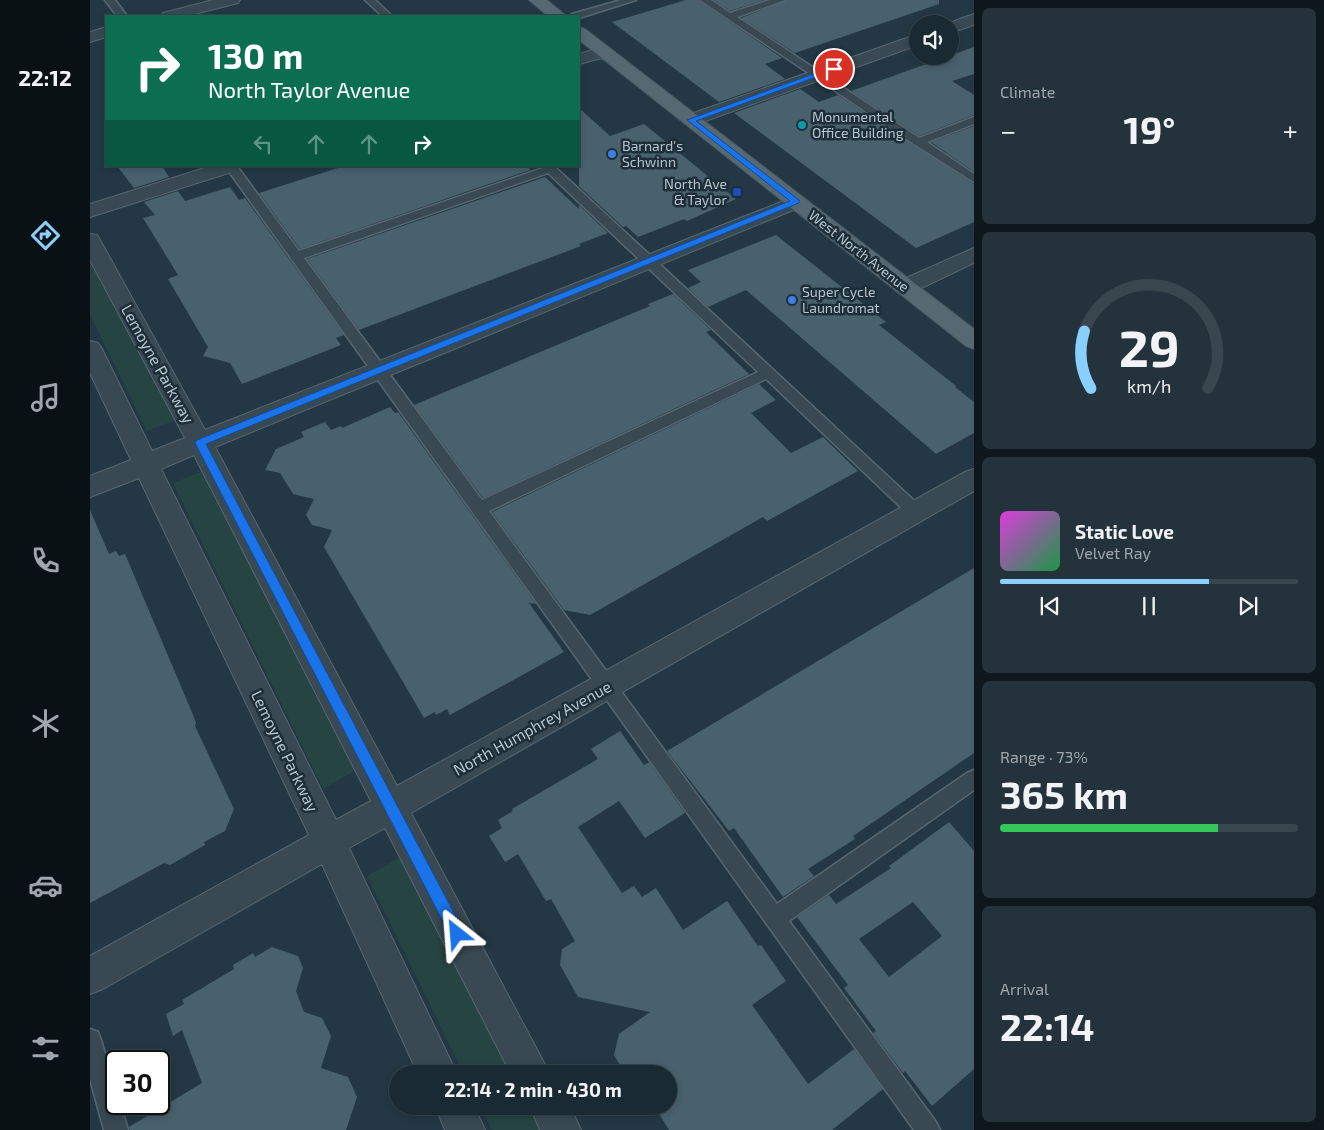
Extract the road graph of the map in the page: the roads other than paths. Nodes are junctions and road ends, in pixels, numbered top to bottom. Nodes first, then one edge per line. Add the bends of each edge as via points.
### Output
1 (110, 0) edge
2 (232, 0) edge
3 (370, 0) edge
4 (537, 0) edge
5 (631, 0) edge
6 (705, 0) edge
7 (780, 0) edge
8 (121, 15) edge
9 (173, 15) edge
10 (386, 15) edge
11 (557, 15) edge
12 (578, 15) edge
13 (729, 16) junction
14 (974, 19) edge
15 (959, 25) edge
16 (105, 32) edge
17 (580, 33) edge
18 (90, 36) edge
19 (909, 43) edge
20 (604, 52) junction
21 (580, 59) edge
22 (818, 75) junction
23 (691, 120) junction
24 (974, 120) edge
25 (918, 142) junction
26 (228, 167) edge
27 (232, 167) edge
28 (548, 167) edge
29 (974, 179) edge
30 (796, 202) junction
31 (90, 210) edge
32 (90, 240) edge
33 (974, 255) edge
34 (296, 256) junction
35 (648, 261) junction
36 (905, 287) junction
37 (974, 341) edge
38 (90, 349) edge
39 (378, 370) junction
40 (767, 372) junction
41 (200, 443) junction
42 (145, 465) junction
43 (974, 479) edge
44 (90, 487) edge
45 (478, 509) junction
46 (916, 512) junction
47 (607, 686) junction
48 (974, 779) edge
49 (390, 807) junction
50 (329, 842) junction
51 (775, 918) junction
52 (90, 976) edge
53 (90, 1040) edge
54 (434, 1065) edge
55 (526, 1065) edge
56 (458, 1115) edge
57 (554, 1115) edge
58 (116, 1130) edge
59 (465, 1130) edge
60 (561, 1130) edge
61 (928, 1130) edge

1 - 8 lane
2 - 9 street
3 - 10 lane
4 - 11 main road
5 - 12 lane
6 - 13 lane
7 - 13 lane
13 - 22 lane
14 - 15 street
16 - 18 street
17 - 20 main road, West North Avenue
19 - 22 street
20 - 21 street
20 - 23 main road, West North Avenue
22 - 23 street
22 - 25 lane
23 - 30 main road, West North Avenue
24 - 25 lane
25 - 29 lane
26 - 31 street
27 - 34 lane
28 - 34 lane
28 - 35 lane
30 - 35 street
30 - 36 main road, West North Avenue
32 - 41 street, Lemoyne Parkway
33 - 36 street
34 - 39 lane
35 - 39 street
35 - 40 lane
36 - 37 main road, West North Avenue
38 - 42 street, Lemoyne Parkway
39 - 41 street
39 - 45 lane
40 - 45 lane
40 - 46 lane
41 - 42 street
41 - 49 street, Lemoyne Parkway
42 - 44 street
42 - 50 street, Lemoyne Parkway
43 - 46 street, North Humphrey Avenue
45 - 47 lane
46 - 47 street, North Humphrey Avenue
47 - 49 street, North Humphrey Avenue
47 - 51 lane
48 - 51 lane
49 - 50 street, North Humphrey Avenue
49 - 55 street, Lemoyne Parkway
50 - 52 street, North Humphrey Avenue
50 - 54 street, Lemoyne Parkway
51 - 61 lane
53 - 58 lane
56 - 59 street
57 - 60 street

